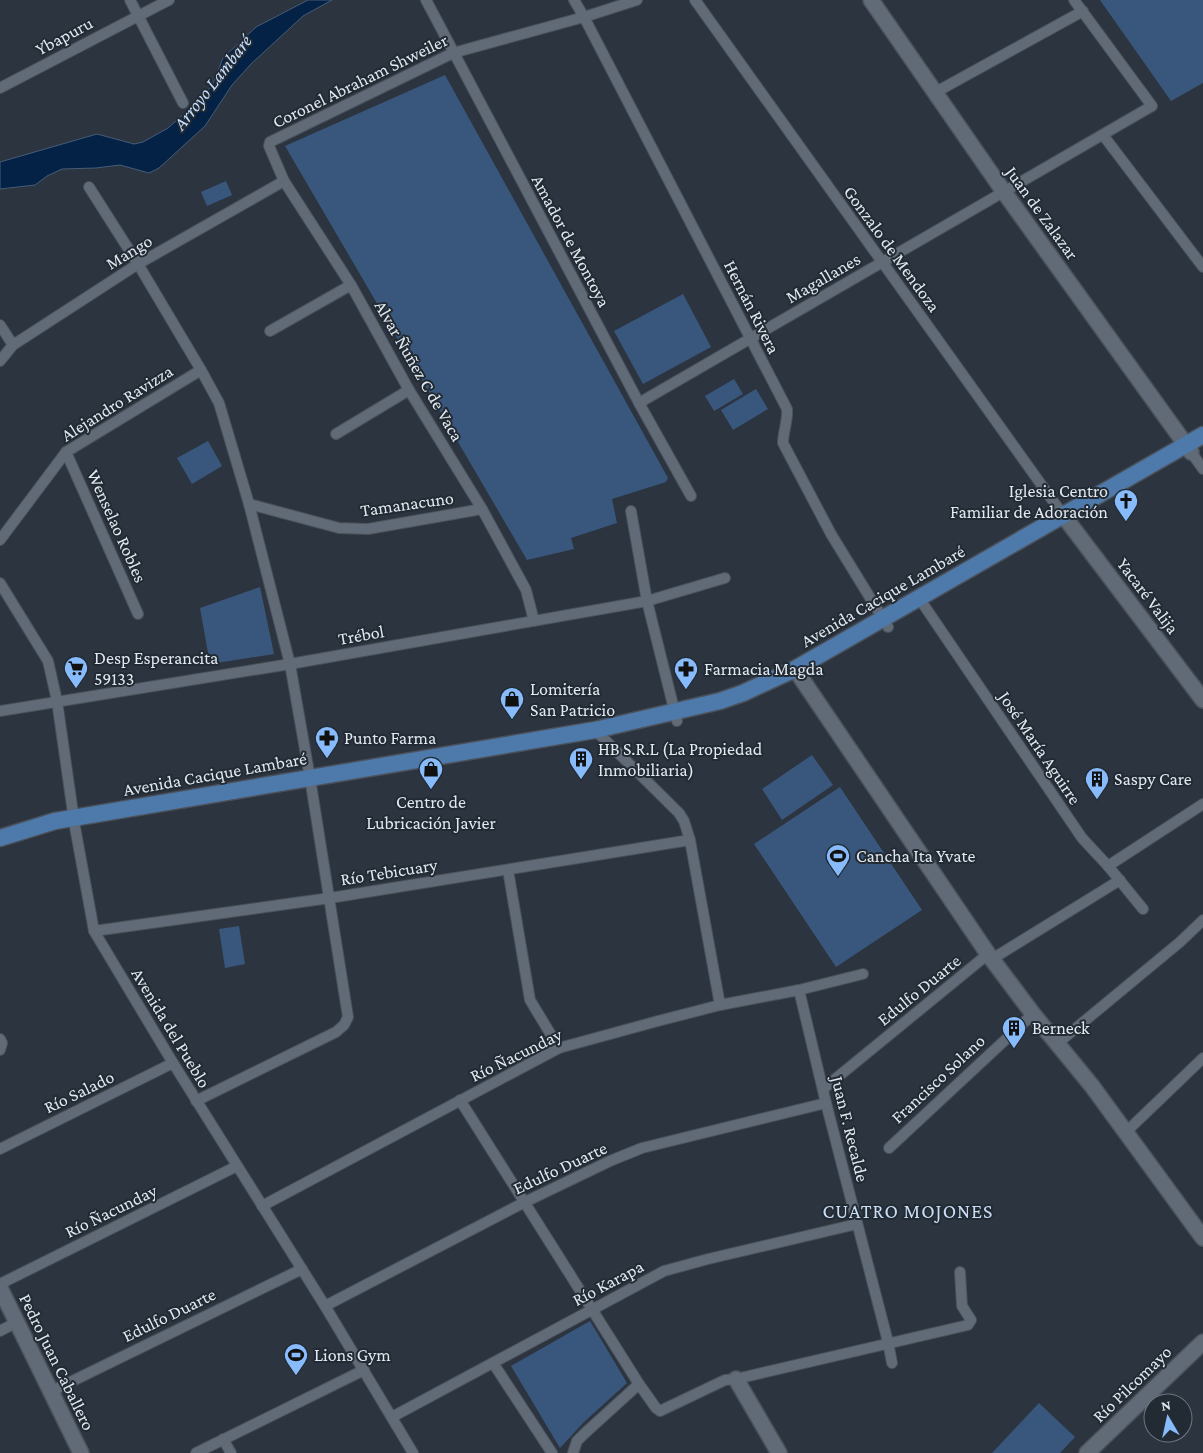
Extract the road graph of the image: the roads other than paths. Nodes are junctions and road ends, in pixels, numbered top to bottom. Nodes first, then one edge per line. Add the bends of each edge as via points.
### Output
1 (130, 0) edge
2 (169, 0) edge
3 (426, 0) edge
4 (574, 0) edge
5 (637, 0) edge
6 (695, 0) edge
7 (871, 0) edge
8 (1074, 0) edge
9 (1083, 11) junction
10 (138, 16) junction
11 (584, 17) junction
12 (453, 52) junction
13 (0, 88) edge
14 (936, 92) junction
15 (182, 104) dead end
16 (1103, 135) junction
17 (270, 142) joint
18 (284, 181) junction
19 (89, 188) dead end
20 (1004, 192) junction
21 (881, 263) junction
22 (138, 264) junction
23 (1203, 266) edge
24 (351, 285) junction
25 (0, 325) edge
26 (270, 331) dead end
27 (750, 339) junction
28 (14, 345) junction
29 (0, 361) edge
30 (201, 370) junction
31 (409, 390) junction
32 (639, 402) junction
33 (336, 434) dead end
34 (1203, 435) edge
35 (1194, 448) edge
36 (66, 452) junction
37 (1203, 469) edge
38 (691, 496) dead end
39 (250, 504) junction
40 (482, 510) junction
41 (631, 511) dead end
42 (1066, 519) junction
43 (0, 540) edge
44 (725, 578) dead end
45 (0, 583) edge
46 (647, 600) junction
47 (922, 602) junction
48 (138, 614) dead end
49 (534, 621) junction
50 (886, 623) junction
51 (290, 664) junction
52 (798, 673) junction
53 (57, 700) junction
54 (1203, 700) edge
55 (0, 711) edge
56 (676, 717) junction
57 (591, 735) junction
58 (310, 782) junction
59 (1203, 804) edge
60 (74, 822) junction
61 (0, 838) edge
62 (690, 840) junction
63 (0, 847) edge
64 (1108, 866) junction
65 (508, 870) junction
66 (1120, 880) junction
67 (330, 898) junction
68 (1143, 909) dead end
69 (1203, 920) edge
70 (94, 931) junction
71 (990, 956) junction
72 (863, 974) dead end
73 (799, 990) junction
74 (720, 1005) junction
75 (1032, 1014) junction
76 (0, 1039) edge
77 (1058, 1043) junction
78 (560, 1048) junction
79 (0, 1050) edge
80 (1203, 1058) edge
81 (173, 1063) junction
82 (823, 1089) junction
83 (460, 1100) junction
84 (196, 1101) junction
85 (826, 1103) junction
86 (1126, 1132) junction
87 (888, 1148) dead end
88 (0, 1149) edge
89 (237, 1166) junction
90 (525, 1202) junction
91 (262, 1206) junction
92 (857, 1224) junction
93 (1203, 1238) edge
94 (302, 1269) junction
95 (960, 1272) dead end
96 (0, 1284) edge
97 (0, 1288) edge
98 (325, 1306) junction
99 (592, 1310) junction
100 (17, 1322) junction
101 (0, 1331) edge
102 (888, 1342) junction
103 (1203, 1342) edge
104 (493, 1363) junction
105 (892, 1363) dead end
106 (364, 1370) junction
107 (736, 1379) junction
108 (640, 1384) junction
109 (52, 1391) junction
110 (392, 1417) junction
111 (223, 1439) junction
112 (81, 1453) edge
113 (196, 1453) edge
114 (231, 1453) edge
115 (413, 1453) edge
116 (552, 1453) edge
117 (573, 1453) edge
118 (779, 1453) edge
119 (1087, 1453) edge

1 - 10 street
2 - 10 street, Ybapuru
3 - 12 street, Amador de Montoya
4 - 11 street, Hernán Rivera
5 - 11 street, Coronel Abraham Shweiler
6 - 21 street, Gonzalo de Mendoza
7 - 14 street, Juan de Zalazar
8 - 9 street
9 - 14 street
9 - 16 street, Magallanes via 1152,106
10 - 13 street, Ybapuru
10 - 15 street
11 - 12 street, Coronel Abraham Shweiler
11 - 27 street, Hernán Rivera
12 - 17 street, Coronel Abraham Shweiler
12 - 32 street, Amador de Montoya
14 - 20 street, Juan de Zalazar
16 - 20 street, Magallanes
16 - 23 street
17 - 18 street, Alvar Ñuñez C de Vaca via 269,150
18 - 22 street, Mango
18 - 24 street, Alvar Ñuñez C de Vaca
19 - 22 street
20 - 21 street, Magallanes
20 - 35 street, Juan de Zalazar
21 - 27 street, Magallanes
21 - 42 street, Gonzalo de Mendoza
22 - 28 street, Mango
22 - 30 street
24 - 26 street
24 - 31 street, Alvar Ñuñez C de Vaca
25 - 28 street
27 - 32 street, Magallanes
27 - 50 street, Hernán Rivera via 787,410 783,444 831,534
28 - 29 street, Mango
30 - 36 street, Alejandro Ravizza
30 - 39 street via 218,403
31 - 33 street
31 - 40 street, Alvar Ñuñez C de Vaca
32 - 38 street, Amador de Montoya
34 - 35 main road, Avenida Cacique Lambaré
35 - 37 street
35 - 42 main road, Avenida Cacique Lambaré
36 - 43 street, Alejandro Ravizza
36 - 48 street, Wenselao Robles
39 - 40 street, Tamanacuno via 339,528 368,529
39 - 51 street
40 - 49 street, Alvar Ñuñez C de Vaca via 526,590
41 - 46 street
42 - 47 main road, Avenida Cacique Lambaré
42 - 54 street, Yacaré Valija
44 - 46 street, Trébol
45 - 53 street, Avenida del Pueblo via 48,661
46 - 49 street, Trébol
46 - 56 street
47 - 50 main road, Avenida Cacique Lambaré
47 - 64 street, José María Aguirre via 1082,838
49 - 51 street, Trébol
50 - 52 main road, Avenida Cacique Lambaré
51 - 53 street, Trébol
51 - 58 street
52 - 56 main road, Avenida Cacique Lambaré
52 - 71 street
53 - 55 street, Trébol
53 - 60 street, Avenida del Pueblo
56 - 57 main road, Avenida Cacique Lambaré
57 - 58 main road, Avenida Cacique Lambaré
57 - 62 street via 679,814
58 - 60 main road, Avenida Cacique Lambaré
58 - 67 street
59 - 64 street
60 - 61 main road, Avenida Cacique Lambaré via 34,826
60 - 63 main road, Avenida Cacique Lambaré
60 - 70 street, Avenida del Pueblo
62 - 65 street, Río Tebicuary
62 - 74 street
64 - 66 street, José María Aguirre
65 - 67 street, Río Tebicuary
65 - 78 street via 530,1000
66 - 68 street, José María Aguirre
66 - 71 street, Edulfo Duarte
67 - 70 street, Río Tebicuary
67 - 84 street via 348,1018 344,1025 336,1032
69 - 77 street
70 - 81 street, Avenida del Pueblo
71 - 75 street
71 - 82 street, Edulfo Duarte
72 - 73 street, Río Ñacunday
73 - 74 street, Río Ñacunday
73 - 82 street, Juan F. Recalde
74 - 78 street, Río Ñacunday
75 - 77 street
75 - 87 street, Francisco Solano
76 - 79 street
77 - 86 street
78 - 83 street, Río Ñacunday
80 - 86 street
81 - 84 street, Avenida del Pueblo
81 - 88 street, Río Salado
82 - 85 street, Juan F. Recalde
83 - 90 street
83 - 91 street, Río Ñacunday
84 - 89 street, Avenida del Pueblo
85 - 90 street, Edulfo Duarte via 642,1148
85 - 92 street, Juan F. Recalde
86 - 93 street
89 - 91 street, Avenida del Pueblo
89 - 96 street, Río Ñacunday
90 - 98 street, Edulfo Duarte
90 - 99 street
91 - 94 street, Avenida del Pueblo
92 - 99 street, Río Karapa via 664,1271
92 - 102 street, Juan F. Recalde
94 - 98 street, Avenida del Pueblo
94 - 109 street, Edulfo Duarte
95 - 102 street via 962,1306 971,1320 968,1325
97 - 100 street, Pedro Juan Caballero
98 - 106 street, Avenida del Pueblo
99 - 104 street, Río Karapa
99 - 108 street
100 - 101 street
100 - 109 street, Pedro Juan Caballero
102 - 105 street, Juan F. Recalde
102 - 107 street
103 - 119 street, Río Pilcomayo
104 - 110 street, Río Karapa
104 - 116 street
106 - 110 street, Avenida del Pueblo
106 - 111 street
107 - 108 street via 712,1384 660,1411
107 - 118 street
108 - 117 street via 577,1441
109 - 112 street, Pedro Juan Caballero
110 - 115 street, Avenida del Pueblo
111 - 113 street
111 - 114 street

